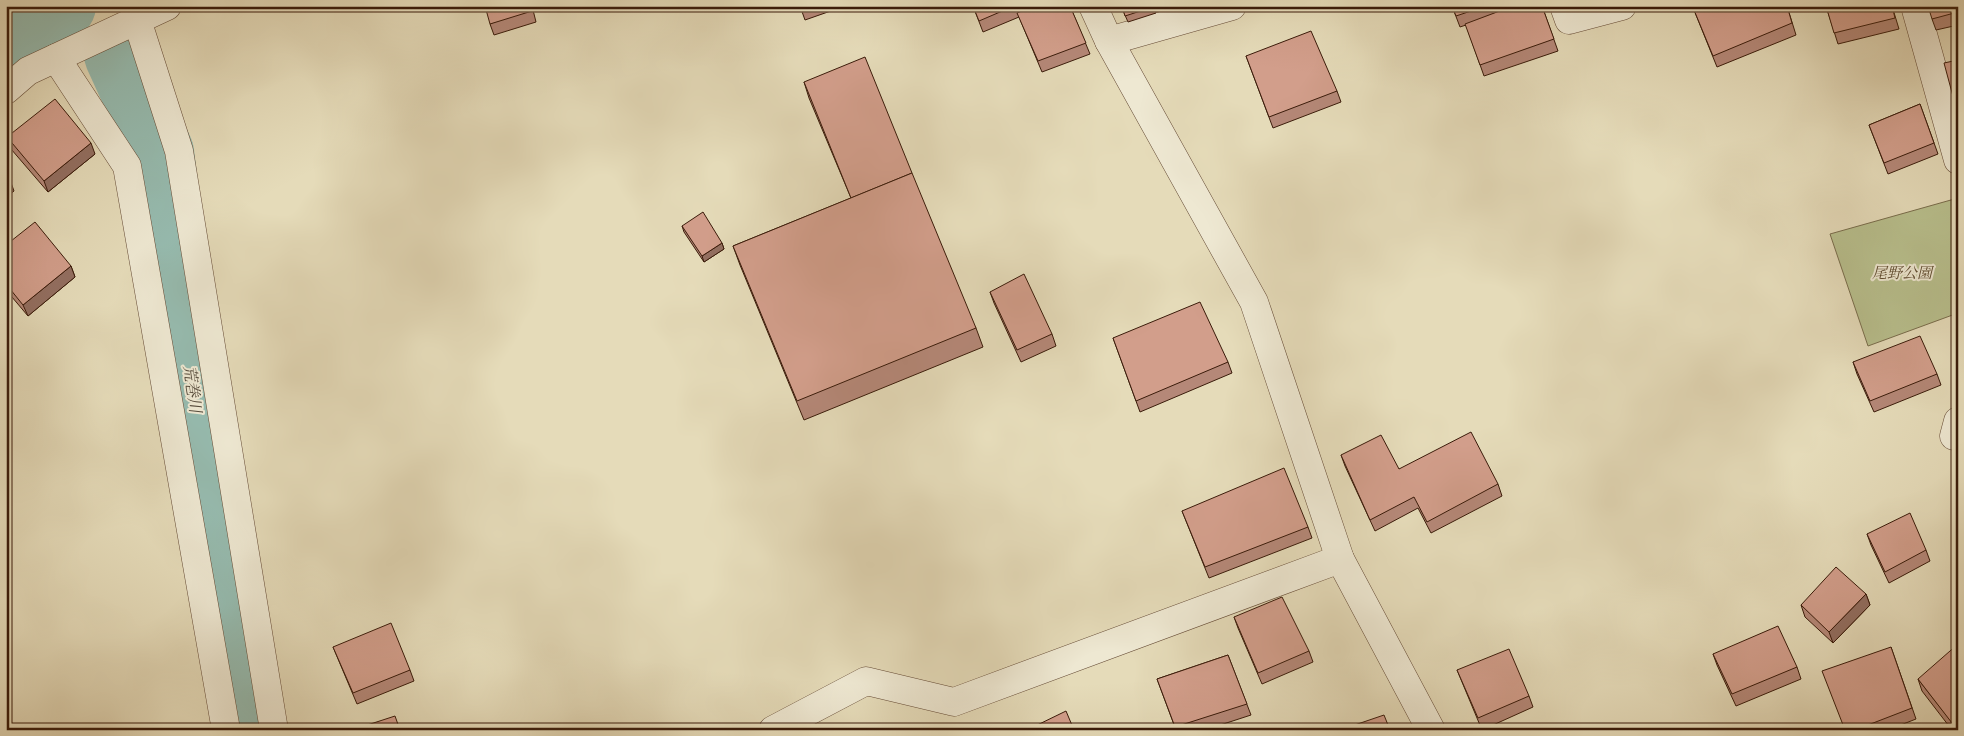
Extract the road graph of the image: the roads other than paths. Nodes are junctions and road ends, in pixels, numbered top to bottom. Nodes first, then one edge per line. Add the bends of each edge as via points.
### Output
1 (168, 6) edge
2 (1093, 6) edge
3 (1232, 6) edge
4 (1564, 6) edge
5 (1622, 6) edge
6 (1915, 6) edge
7 (137, 20) junction
8 (1109, 41) junction
9 (56, 58) junction
10 (6, 90) edge
11 (1958, 160) edge
12 (1340, 558) junction
13 (226, 730) edge
14 (274, 730) edge
15 (773, 730) edge
16 (1431, 730) edge

1 - 7 street
2 - 8 street
3 - 8 street
4 - 5 street via 1569,20
6 - 11 street
7 - 9 street
7 - 14 street via 179,151
8 - 12 street via 1254,302
9 - 10 street via 28,71
9 - 13 street via 127,166
12 - 15 street via 954,702 866,681
12 - 16 street

